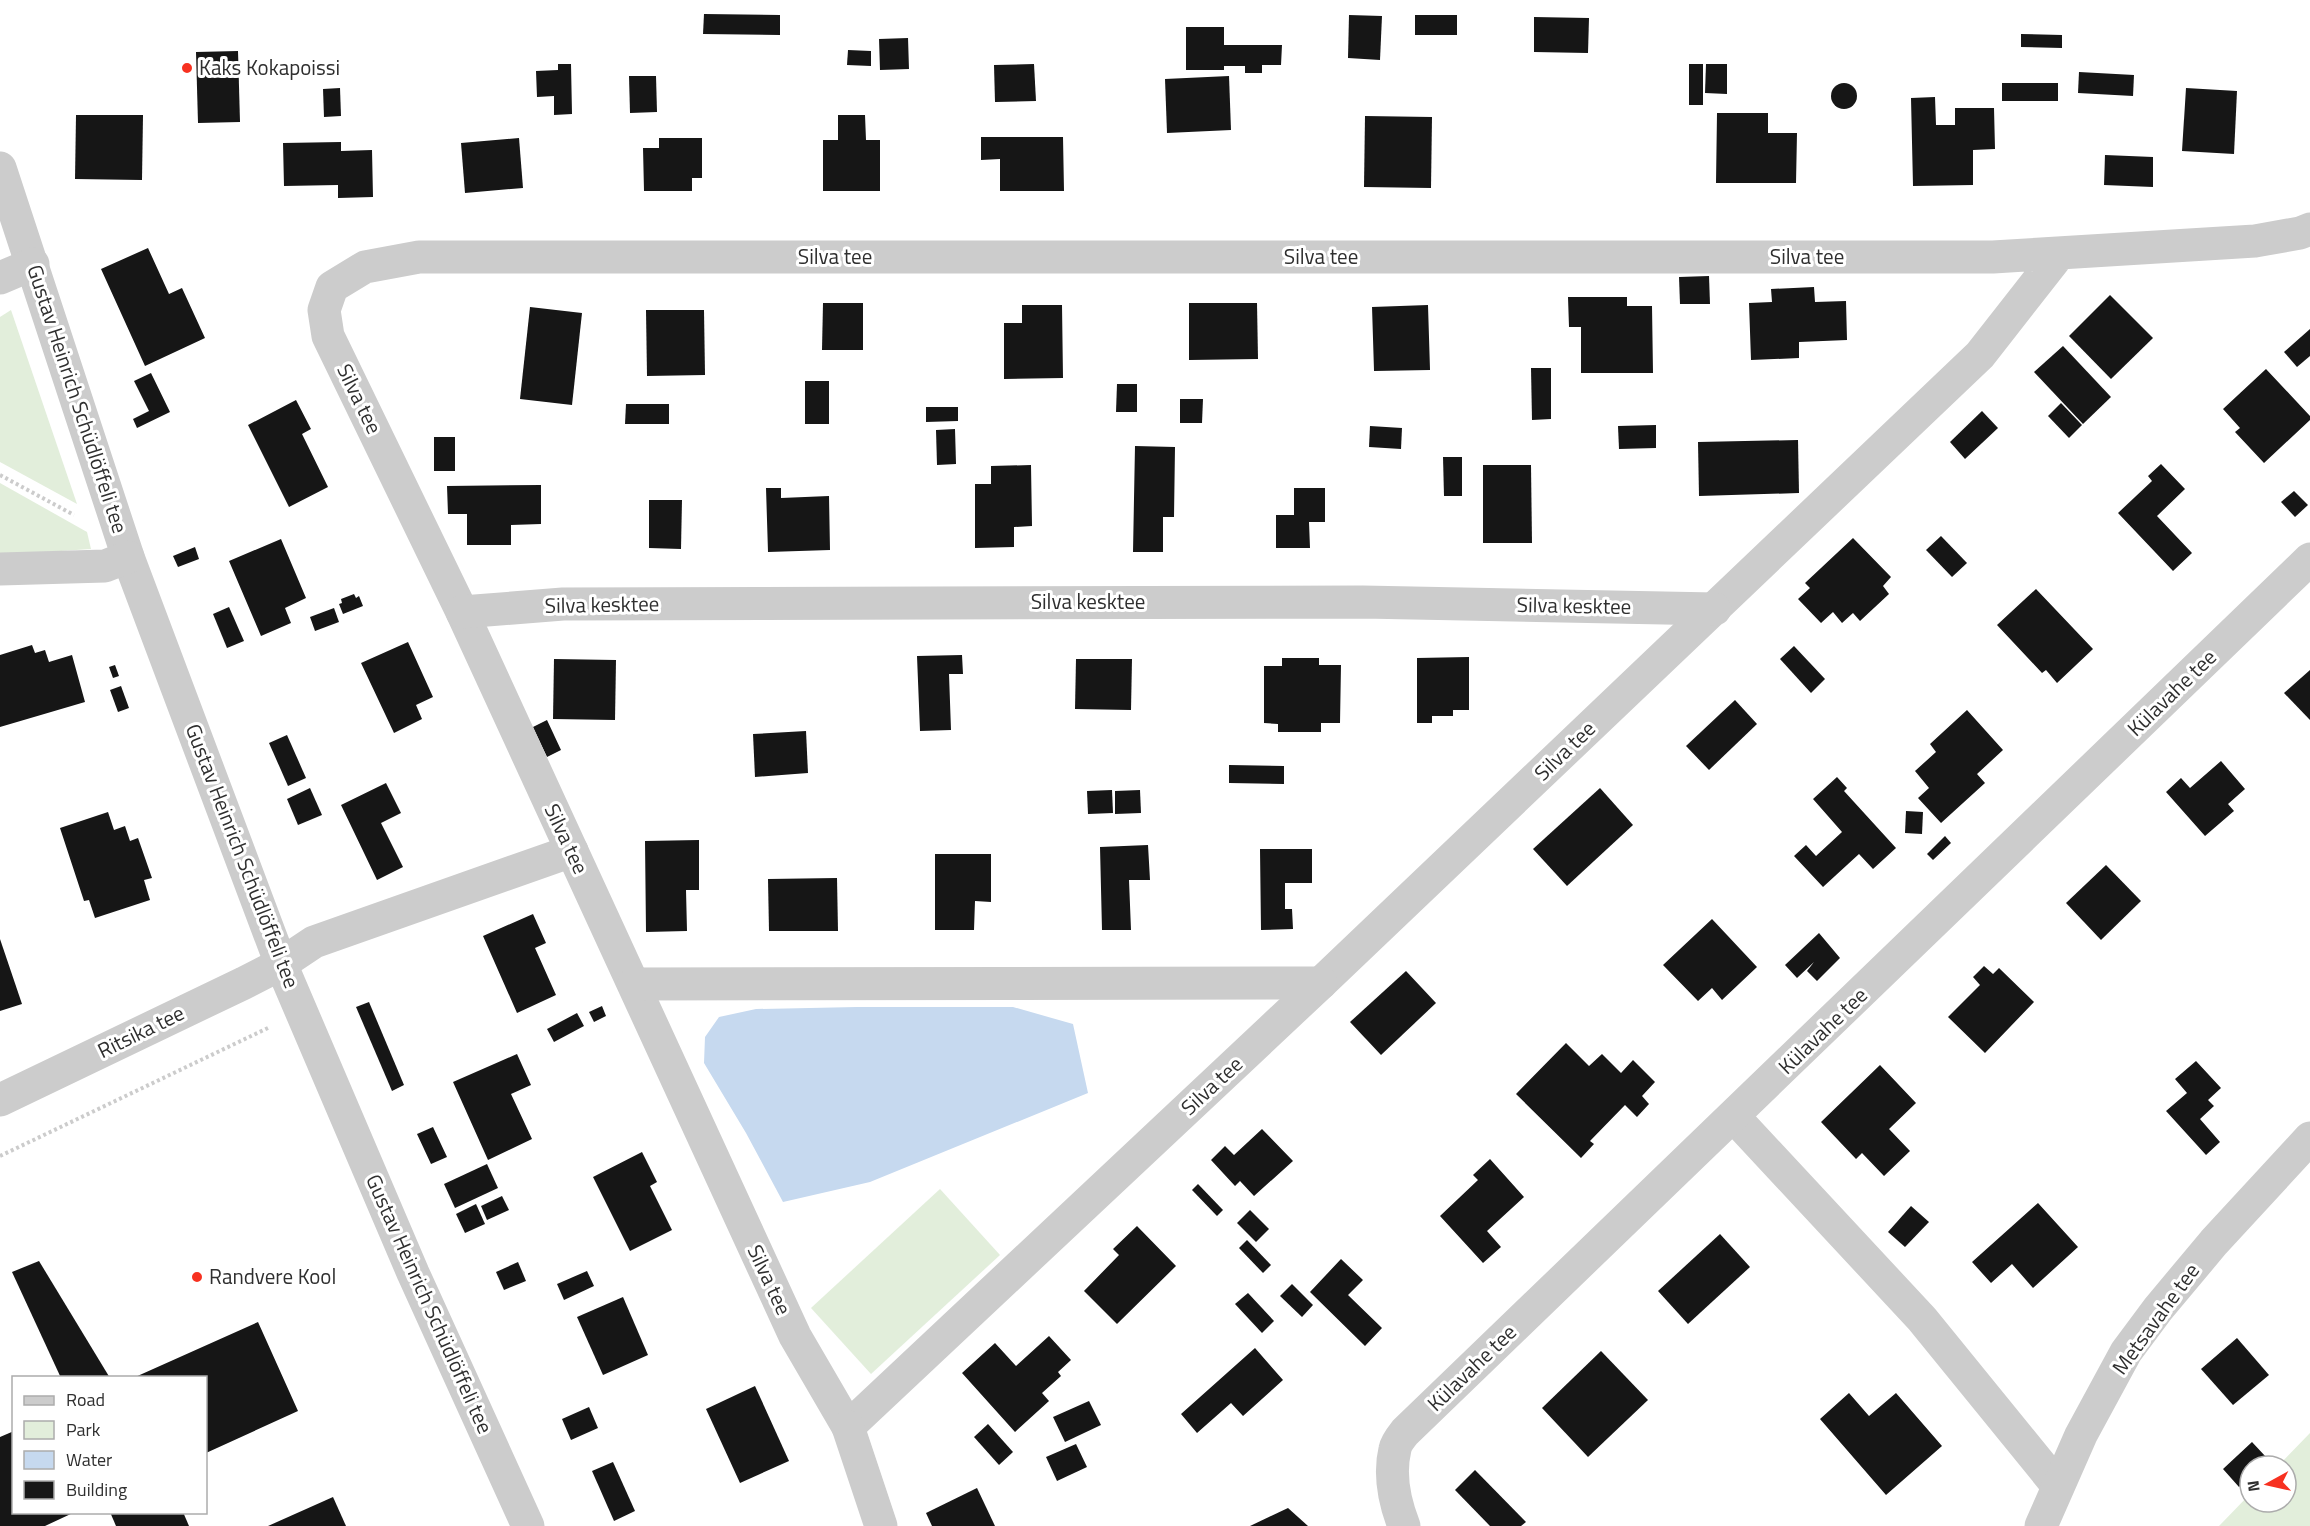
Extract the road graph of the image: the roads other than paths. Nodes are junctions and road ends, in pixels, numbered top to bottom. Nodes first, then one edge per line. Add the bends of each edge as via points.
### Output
1 (0, 168) edge
2 (2310, 229) edge
3 (2059, 254) junction
4 (33, 264) junction
5 (0, 278) edge
6 (128, 557) junction
7 (2310, 559) edge
8 (0, 569) edge
9 (1715, 609) junction
10 (462, 612) junction
11 (572, 851) junction
12 (281, 964) junction
13 (1321, 983) junction
14 (634, 984) junction
15 (0, 1100) edge
16 (1734, 1116) junction
17 (2310, 1138) edge
18 (848, 1427) junction
19 (2057, 1485) junction
20 (528, 1526) edge
21 (881, 1526) edge
22 (1404, 1526) edge
23 (2041, 1526) edge

1 - 4 street, Gustav Heinrich Schüdlöffeli tee
2 - 3 street, Silva tee via 2255,241
3 - 9 street, Silva tee via 1980,355
3 - 10 street, Silva tee via 419,257 365,267 332,288 324,310 328,336
4 - 5 street
4 - 6 street, Gustav Heinrich Schüdlöffeli tee
6 - 8 street via 105,566
6 - 12 street, Gustav Heinrich Schüdlöffeli tee
7 - 16 street, Külavahe tee
9 - 10 street, Silva kesktee via 1351,602 562,604
9 - 13 street, Silva tee
10 - 11 street, Silva tee
11 - 12 street, Ritsika tee via 314,942
11 - 14 street, Silva tee
12 - 15 street, Ritsika tee
12 - 20 street, Gustav Heinrich Schüdlöffeli tee via 413,1273
13 - 14 street
13 - 18 street, Silva tee
14 - 18 street, Silva tee via 795,1336
16 - 19 street via 1922,1319
16 - 22 street, Külavahe tee via 1405,1432 1395,1447 1393,1484
17 - 19 street, Metsavahe tee via 2214,1242 2126,1352
18 - 21 street
19 - 23 street, Metsavahe tee

